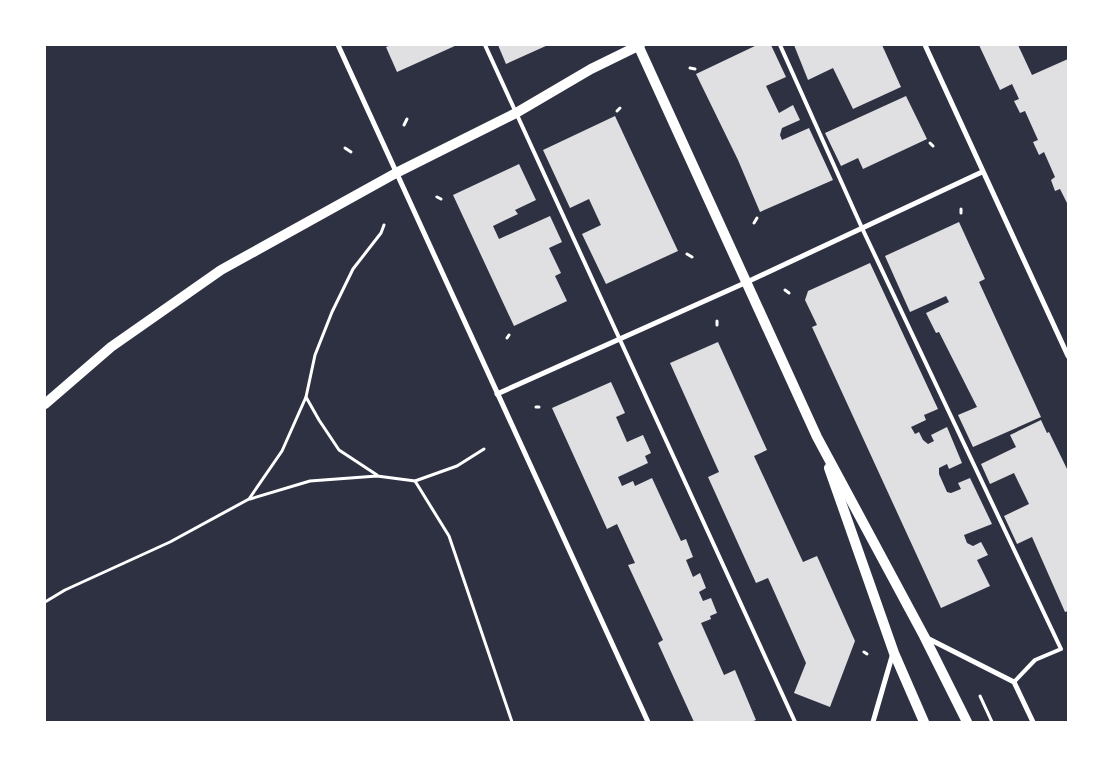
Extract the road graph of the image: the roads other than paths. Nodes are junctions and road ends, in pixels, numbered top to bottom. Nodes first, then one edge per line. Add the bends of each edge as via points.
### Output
1 (338, 45) edge
2 (485, 45) edge
3 (639, 45) edge
4 (780, 45) edge
5 (924, 45) edge
6 (516, 113) junction
7 (396, 172) junction
8 (982, 172) junction
9 (862, 228) junction
10 (747, 282) junction
11 (620, 338) junction
12 (1068, 356) edge
13 (497, 394) junction
14 (45, 404) edge
15 (817, 437) junction
16 (924, 636) junction
17 (894, 653) junction
18 (1014, 682) junction
19 (648, 722) edge
20 (795, 722) edge
21 (874, 722) edge
22 (924, 722) edge
23 (967, 722) edge
24 (1033, 722) edge

1 - 7 street
2 - 6 lane
3 - 6 main road
3 - 10 main road
4 - 9 lane
5 - 8 street
6 - 7 main road
6 - 11 lane
7 - 13 street
7 - 14 main road via 221,270 110,347
8 - 9 street
8 - 12 street
9 - 10 street
9 - 18 lane via 1061,649 1034,660
10 - 11 street
10 - 15 main road
11 - 13 street
11 - 20 lane
13 - 19 street
15 - 16 main road
15 - 17 main road
16 - 18 street
16 - 23 main road
17 - 21 street
17 - 22 main road
18 - 24 street

